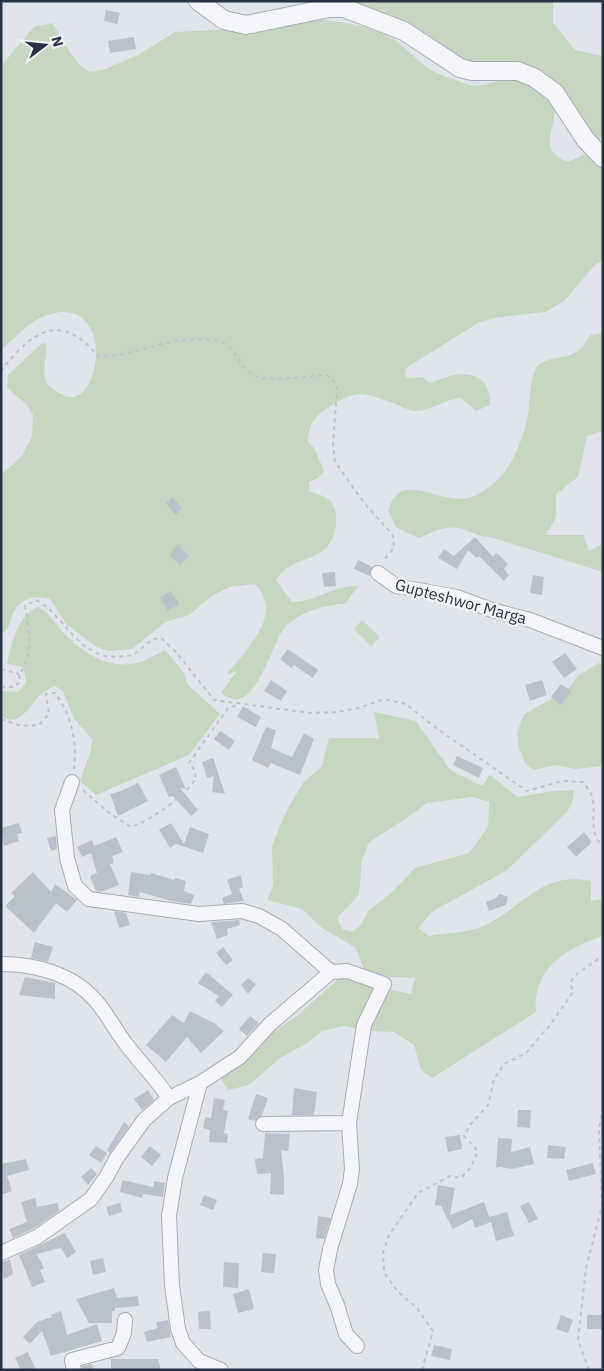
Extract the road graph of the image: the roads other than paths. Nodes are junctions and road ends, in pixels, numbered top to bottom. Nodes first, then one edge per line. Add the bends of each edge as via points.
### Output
1 (198, 1) edge
2 (603, 158) edge
3 (378, 573) road end
4 (603, 648) edge
5 (72, 782) road end
6 (1, 964) edge
7 (331, 972) junction
8 (200, 1083) junction
9 (168, 1098) junction
10 (349, 1123) junction
11 (263, 1124) dead end
12 (1, 1253) edge
13 (125, 1320) dead end
14 (357, 1346) dead end
15 (74, 1370) edge
16 (222, 1370) edge

1 - 2 street via 224,20 246,25 329,8 344,8 404,31 460,68 518,71 535,78 555,93 585,139
3 - 4 street, Gupteshwor Marga via 396,586 457,597
5 - 7 street via 62,810 68,858 75,886 89,898 199,914 242,911 260,916 282,929
6 - 9 street via 43,969 67,978 94,998
7 - 8 street via 270,1024 240,1057
7 - 10 street via 347,971 384,984 364,1025
8 - 9 street
8 - 16 street via 170,1207 172,1285 183,1343 200,1361
9 - 12 street via 144,1120 91,1199 37,1236
10 - 11 street
10 - 14 street via 350,1184 326,1270 346,1334
13 - 15 street via 118,1348 72,1360

